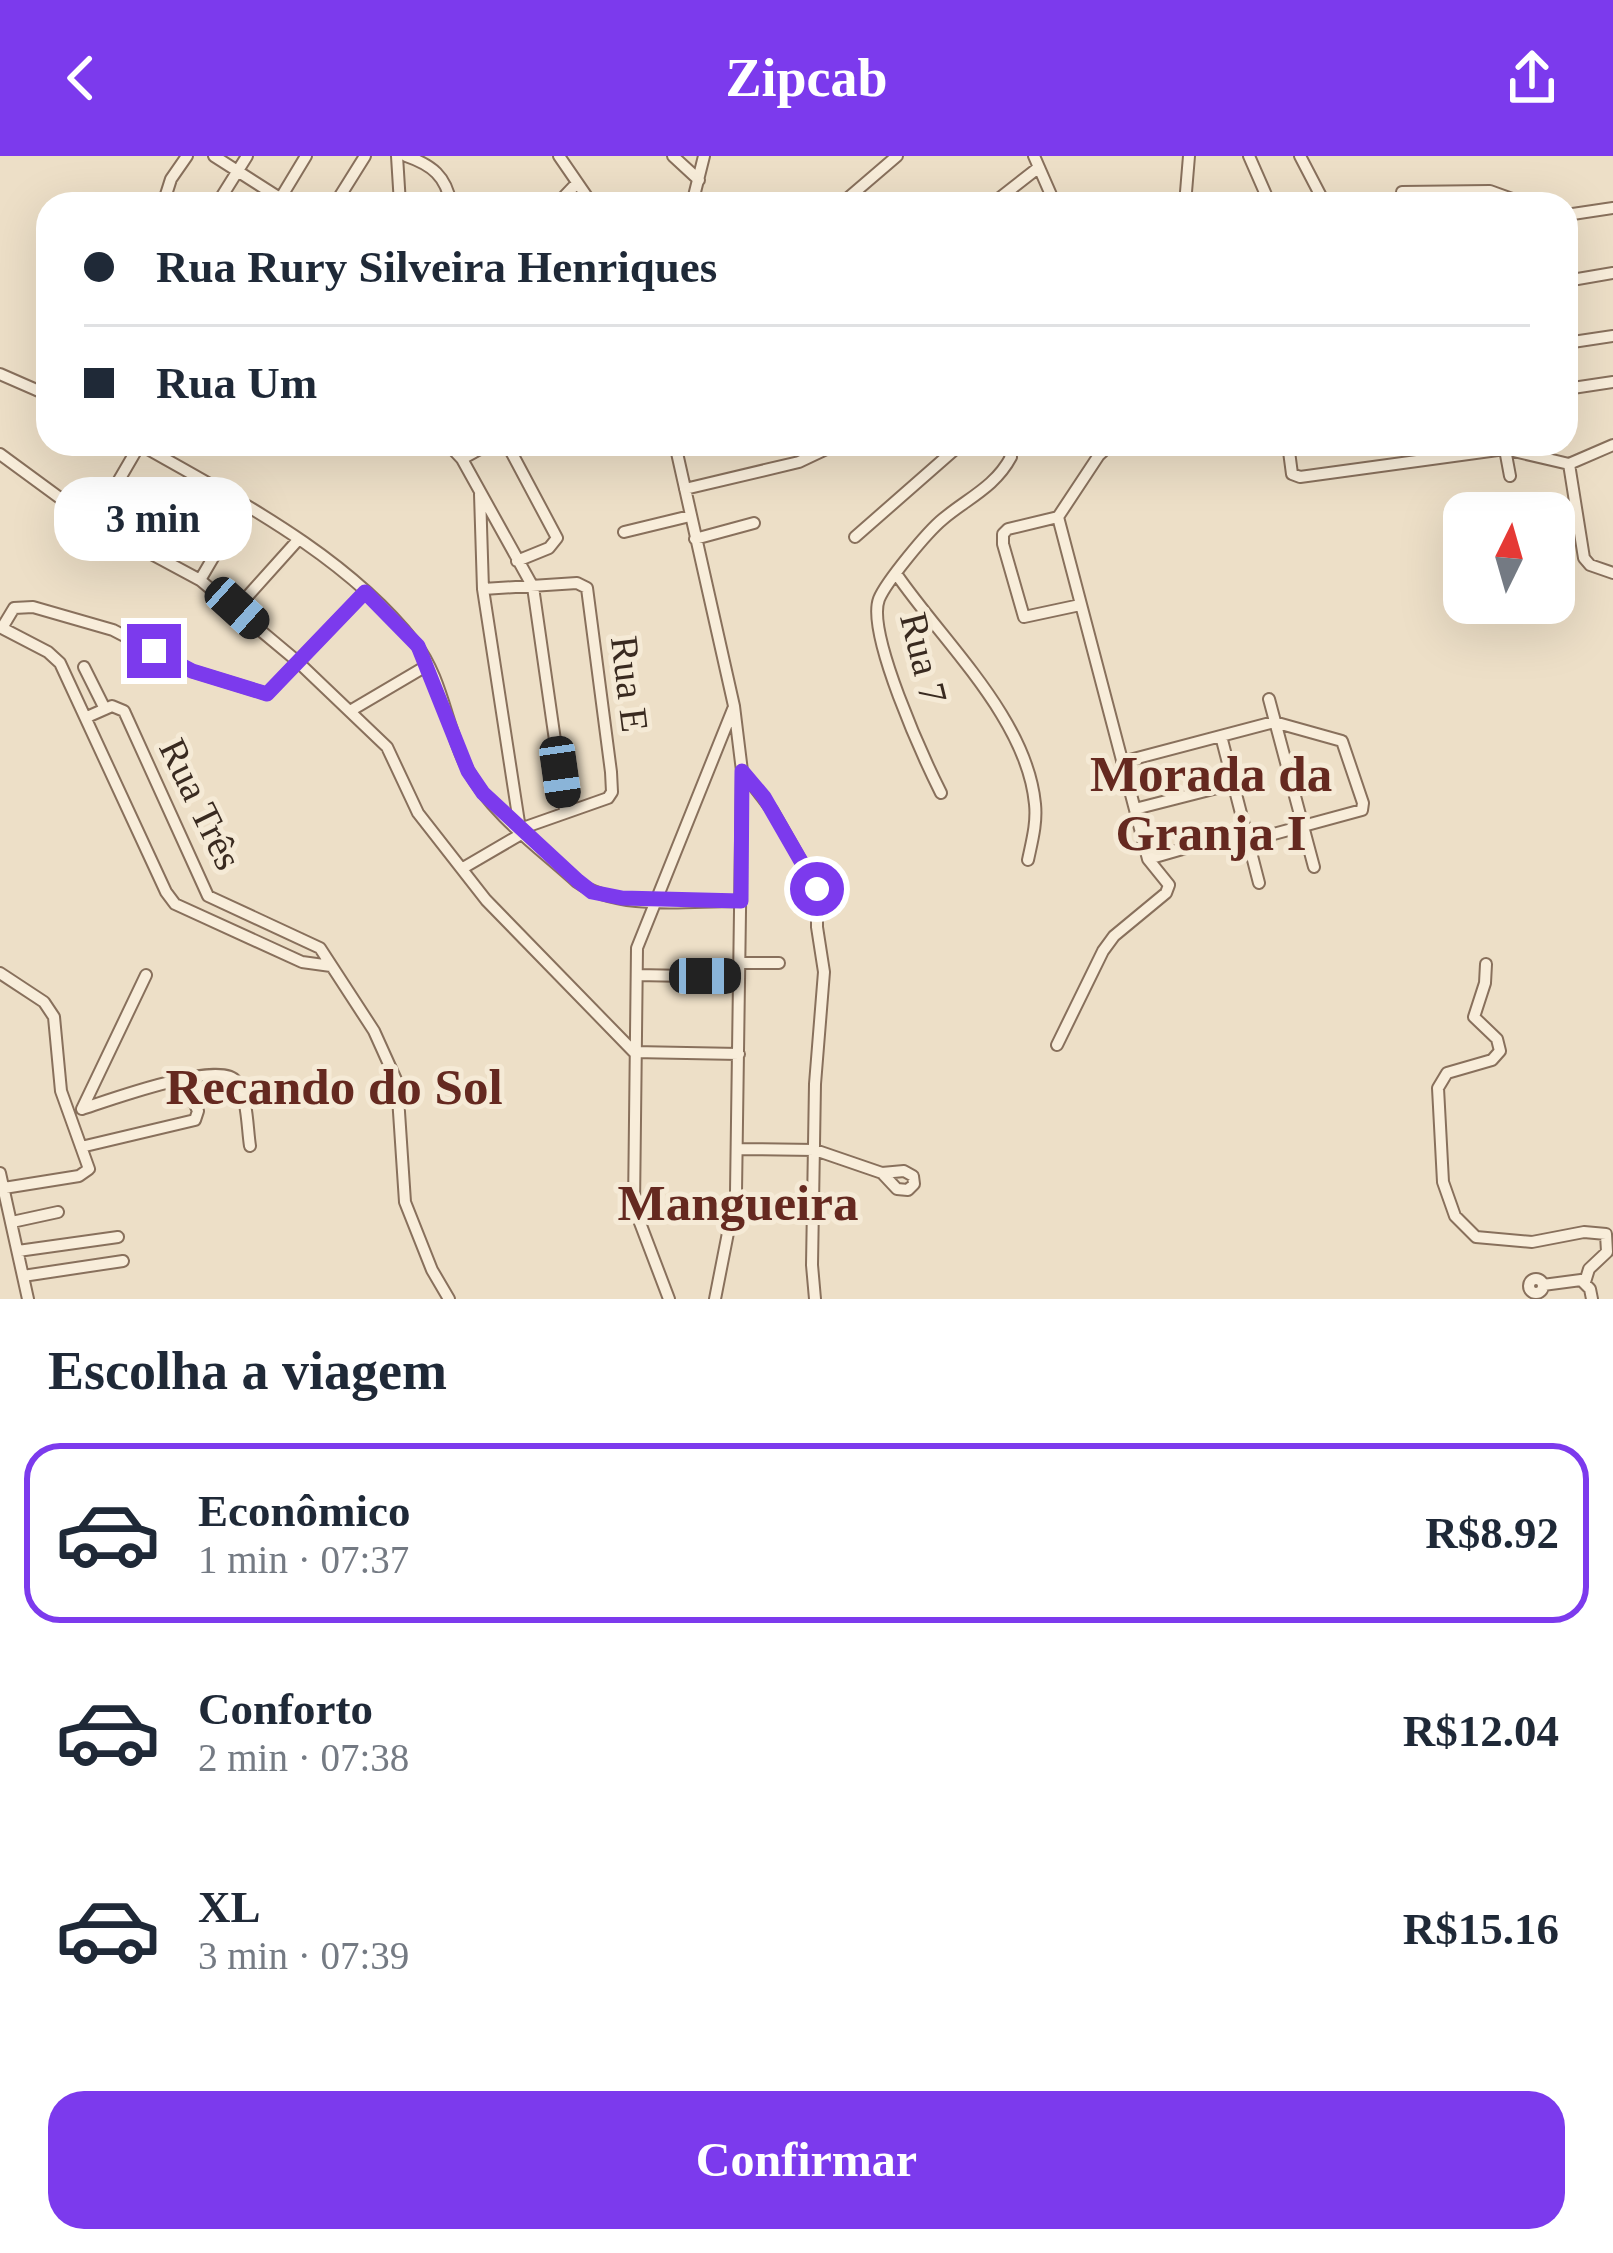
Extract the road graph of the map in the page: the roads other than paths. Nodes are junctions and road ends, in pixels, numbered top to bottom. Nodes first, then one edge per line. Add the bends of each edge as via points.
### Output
1 (187, 156) edge
2 (214, 156) edge
3 (247, 156) edge
4 (306, 156) edge
5 (365, 156) edge
6 (402, 156) edge
7 (559, 156) edge
8 (673, 156) edge
9 (704, 156) edge
10 (897, 156) edge
11 (1189, 156) edge
12 (1250, 156) edge
13 (1300, 156) edge
14 (1036, 162) edge
15 (238, 172) junction
16 (699, 180) junction
17 (577, 183) junction
18 (167, 192) edge
19 (225, 192) edge
20 (267, 192) edge
21 (287, 192) edge
22 (342, 192) edge
23 (400, 192) edge
24 (447, 192) edge
25 (568, 192) edge
26 (583, 192) edge
27 (696, 192) edge
28 (855, 192) edge
29 (1005, 192) edge
30 (1050, 192) edge
31 (1186, 192) edge
32 (1265, 192) edge
33 (1319, 192) edge
34 (1402, 192) dead end
35 (1495, 192) edge
36 (1613, 208) edge
37 (1578, 213) edge
38 (1613, 273) edge
39 (1578, 278) edge
40 (1613, 336) edge
41 (1578, 341) edge
42 (0, 374) edge
43 (1613, 382) edge
44 (1578, 387) edge
45 (36, 390) edge
46 (1613, 445) edge
47 (0, 454) edge
48 (133, 456) edge
49 (160, 456) edge
50 (459, 456) edge
51 (467, 456) edge
52 (513, 456) edge
53 (677, 456) edge
54 (812, 456) edge
55 (947, 456) edge
56 (1011, 456) edge
57 (1099, 456) edge
58 (1290, 456) edge
59 (1437, 456) edge
60 (1506, 456) edge
61 (1540, 456) edge
62 (462, 459) junction
63 (1569, 464) junction
64 (1510, 476) dead end
65 (685, 489) junction
66 (480, 494) junction
67 (244, 505) junction
68 (690, 516) junction
69 (1058, 518) junction
70 (94, 523) junction
71 (754, 523) dead end
72 (624, 532) dead end
73 (855, 537) dead end
74 (695, 539) junction
75 (298, 540) junction
76 (517, 561) junction
77 (1613, 573) edge
78 (897, 575) junction
79 (200, 580) junction
80 (532, 587) junction
81 (483, 589) junction
82 (365, 592) junction
83 (1080, 605) junction
84 (237, 608) junction
85 (5, 609) edge
86 (1, 627) edge
87 (297, 661) junction
88 (428, 665) junction
89 (84, 667) dead end
90 (1269, 699) dead end
91 (105, 709) junction
92 (350, 711) junction
93 (87, 717) junction
94 (1274, 722) junction
95 (731, 732) junction
96 (1221, 736) junction
97 (1122, 762) junction
98 (742, 771) junction
99 (1233, 784) junction
100 (940, 793) dead end
101 (1135, 809) junction
102 (565, 811) junction
103 (1304, 828) junction
104 (521, 831) junction
105 (1246, 836) junction
106 (1148, 859) junction
107 (1028, 860) dead end
108 (1314, 867) dead end
109 (463, 868) junction
110 (1259, 883) dead end
111 (208, 896) junction
112 (654, 900) junction
113 (741, 901) junction
114 (183, 910) junction
115 (779, 963) dead end
116 (1486, 964) dead end
117 (331, 966) junction
118 (740, 970) junction
119 (0, 973) edge
120 (146, 975) dead end
121 (637, 975) junction
122 (1057, 1045) dead end
123 (634, 1052) junction
124 (740, 1054) junction
125 (184, 1080) junction
126 (82, 1109) junction
127 (72, 1120) junction
128 (250, 1147) dead end
129 (81, 1148) junction
130 (737, 1149) junction
131 (815, 1150) junction
132 (0, 1173) edge
133 (882, 1173) dead end
134 (4, 1188) junction
135 (58, 1212) dead end
136 (8, 1226) edge
137 (118, 1237) dead end
138 (18, 1251) junction
139 (123, 1261) dead end
140 (23, 1276) junction
141 (1585, 1282) junction
142 (1544, 1285) dead end
143 (28, 1299) edge
144 (449, 1299) edge
145 (669, 1299) edge
146 (715, 1299) edge
147 (815, 1299) edge
148 (1592, 1299) edge

1 - 18 street
2 - 15 street
3 - 15 street
4 - 21 street
5 - 22 street
6 - 23 street
6 - 24 street via 435,170
7 - 17 street
8 - 16 street
9 - 16 street
10 - 28 street
11 - 31 street
12 - 32 street
13 - 33 street
14 - 29 street
14 - 30 street
15 - 19 street
15 - 20 street
16 - 27 street
17 - 25 street
17 - 26 street
34 - 35 street
36 - 37 street
38 - 39 street
40 - 41 street
42 - 45 street
43 - 44 street
46 - 63 street
47 - 70 street
48 - 70 street
49 - 67 street
50 - 62 street
51 - 62 street
52 - 76 street via 557,538
53 - 65 street
54 - 65 street
55 - 73 street
56 - 78 street, Rua 7 via 927,534
57 - 69 street
58 - 59 street via 1297,477
60 - 64 street
61 - 63 street
62 - 66 street
63 - 77 street via 1584,558
65 - 68 street
66 - 76 street
66 - 81 street
67 - 75 street
67 - 79 street
68 - 72 street
68 - 74 street
69 - 83 street
69 - 83 street via 1009,529 1003,544 1023,616
70 - 79 street
71 - 74 street
74 - 95 street via 734,706
75 - 82 street
75 - 84 street
76 - 80 street
78 - 100 street, Rua 7 via 880,596 877,617 907,720
78 - 107 street via 999,707 1033,790
79 - 84 street
80 - 81 street, Rua E
80 - 102 street
80 - 102 street, Rua E via 577,583 588,591 612,792
81 - 104 street
82 - 87 street
82 - 88 street
83 - 97 street
84 - 87 street
85 - 86 street
85 - 87 street via 32,607 113,630 259,694 271,693
86 - 93 street via 48,652
87 - 92 street
88 - 92 street
88 - 104 street via 468,771
89 - 91 street
90 - 94 street
91 - 93 street
91 - 111 street, Rua Três via 124,711
92 - 109 street via 387,747 418,813
93 - 114 street via 166,892
94 - 96 street
94 - 103 street
94 - 103 street via 1342,741 1363,803 1362,810
95 - 98 street
95 - 112 street
96 - 97 street
96 - 99 street
97 - 101 street
98 - 113 street
98 - 131 street via 817,889 824,972
99 - 101 street
99 - 105 street
101 - 106 street
102 - 104 street, Rua E
103 - 105 street
103 - 108 street
104 - 109 street, Rua E
104 - 112 street via 592,892
105 - 106 street
105 - 110 street
106 - 122 street via 1168,881 1166,893 1103,950
109 - 123 street
111 - 114 street
111 - 117 street, Rua Três via 320,948
112 - 113 street
112 - 121 street via 640,934
113 - 118 street
114 - 117 street via 302,962
115 - 118 street
116 - 141 street via 1474,1017 1500,1051 1439,1082 1447,1201 1476,1237 1532,1242 1606,1234 1607,1252
117 - 144 street, Rua Três via 391,1063 403,1193
118 - 121 street
118 - 124 street
119 - 127 street via 54,1017 59,1082
120 - 126 street
121 - 123 street
123 - 124 street
123 - 145 street via 634,1207
124 - 130 street
125 - 126 street
125 - 128 street via 235,1078
125 - 129 street via 196,1120
126 - 127 street
127 - 129 street
129 - 134 street via 85,1174
130 - 131 street
130 - 146 street
131 - 133 street
131 - 147 street
132 - 134 street
134 - 136 street
135 - 136 street
136 - 138 street
137 - 138 street
138 - 140 street
139 - 140 street
140 - 143 street
141 - 142 street
141 - 148 street

